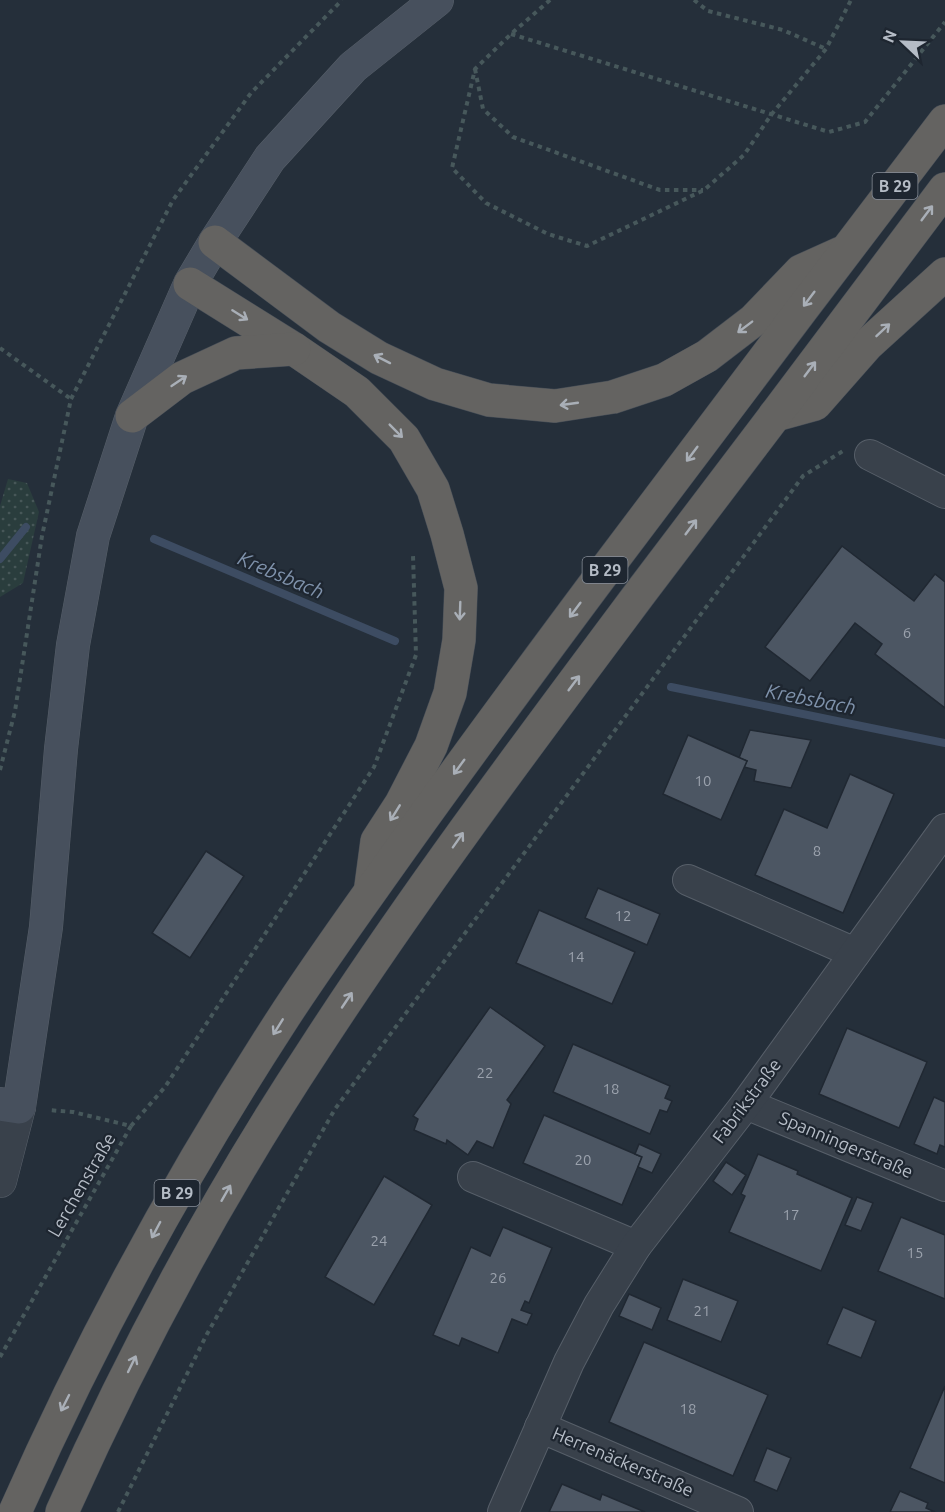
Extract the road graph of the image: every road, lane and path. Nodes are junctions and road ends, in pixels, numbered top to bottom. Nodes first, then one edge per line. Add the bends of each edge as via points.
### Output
1 (437, 0) edge
2 (550, 0) edge
3 (694, 0) edge
4 (851, 0) edge
5 (945, 22) edge
6 (511, 34) junction
7 (826, 49) junction
8 (475, 69) junction
9 (771, 115) junction
10 (945, 121) edge
11 (945, 189) edge
12 (704, 190) junction
13 (215, 242) junction
14 (845, 252) junction
15 (945, 274) edge
16 (190, 284) junction
17 (0, 348) edge
18 (294, 349) junction
19 (71, 399) dead end
20 (132, 416) junction
21 (775, 416) junction
22 (870, 455) joint
23 (945, 493) edge
24 (413, 555) dead end
25 (945, 829) edge
26 (688, 880) dead end
27 (370, 892) junction
28 (855, 953) junction
29 (746, 1104) junction
30 (9, 1105) edge
31 (131, 1126) junction
32 (473, 1177) dead end
33 (0, 1180) edge
34 (945, 1186) edge
35 (636, 1246) junction
36 (0, 1357) edge
37 (540, 1426) junction
38 (15, 1512) edge
39 (63, 1512) edge
40 (118, 1512) edge
41 (503, 1512) edge
42 (738, 1512) edge

1 - 13 main road via 353,67 270,158
2 - 6 path
3 - 7 path via 708,11 783,30
4 - 7 path
5 - 9 path via 865,122 829,132
6 - 8 path
6 - 9 path
7 - 9 path
8 - 12 path via 483,109 513,137 660,190
8 - 12 path via 452,168 486,203 549,234 587,246
9 - 12 path via 744,155
10 - 14 highway, B 29
21 -> 11 highway, B 29
14 -> 13 highway via 801,271 754,320 707,356 664,380 613,398 555,405 489,400 435,384 379,358 329,327
13 - 16 main road
14 -> 27 highway, B 29 via 537,661
21 -> 15 highway via 815,404 867,345
16 -> 18 highway
16 - 20 main road
17 - 19 path
20 -> 18 highway via 182,378 236,352
18 -> 27 highway via 357,392 404,439 433,489 461,588 459,640 450,693 431,746 377,841
20 - 30 main road via 93,536 73,645 46,927
39 -> 21 highway, B 29 via 149,1331 229,1187 314,1048 487,799
22 - 23 street
22 - 40 path via 840,451 803,476 335,1109 207,1334
24 - 31 path via 416,655 374,767 165,1087
25 - 28 street, Fabrikstraße
26 - 28 street
27 -> 38 highway, B 29 via 282,1020 168,1207 99,1335
28 - 29 street, Fabrikstraße
29 - 34 street, Spanningerstraße
29 - 35 street, Fabrikstraße
30 - 31 path, Lerchenstraße via 73,1112
30 - 33 street
31 - 36 path, Lerchenstraße
32 - 35 street
35 - 37 street, Fabrikstraße via 568,1362
37 - 41 street, Fabrikstraße
37 - 42 street, Herrenäckerstraße

